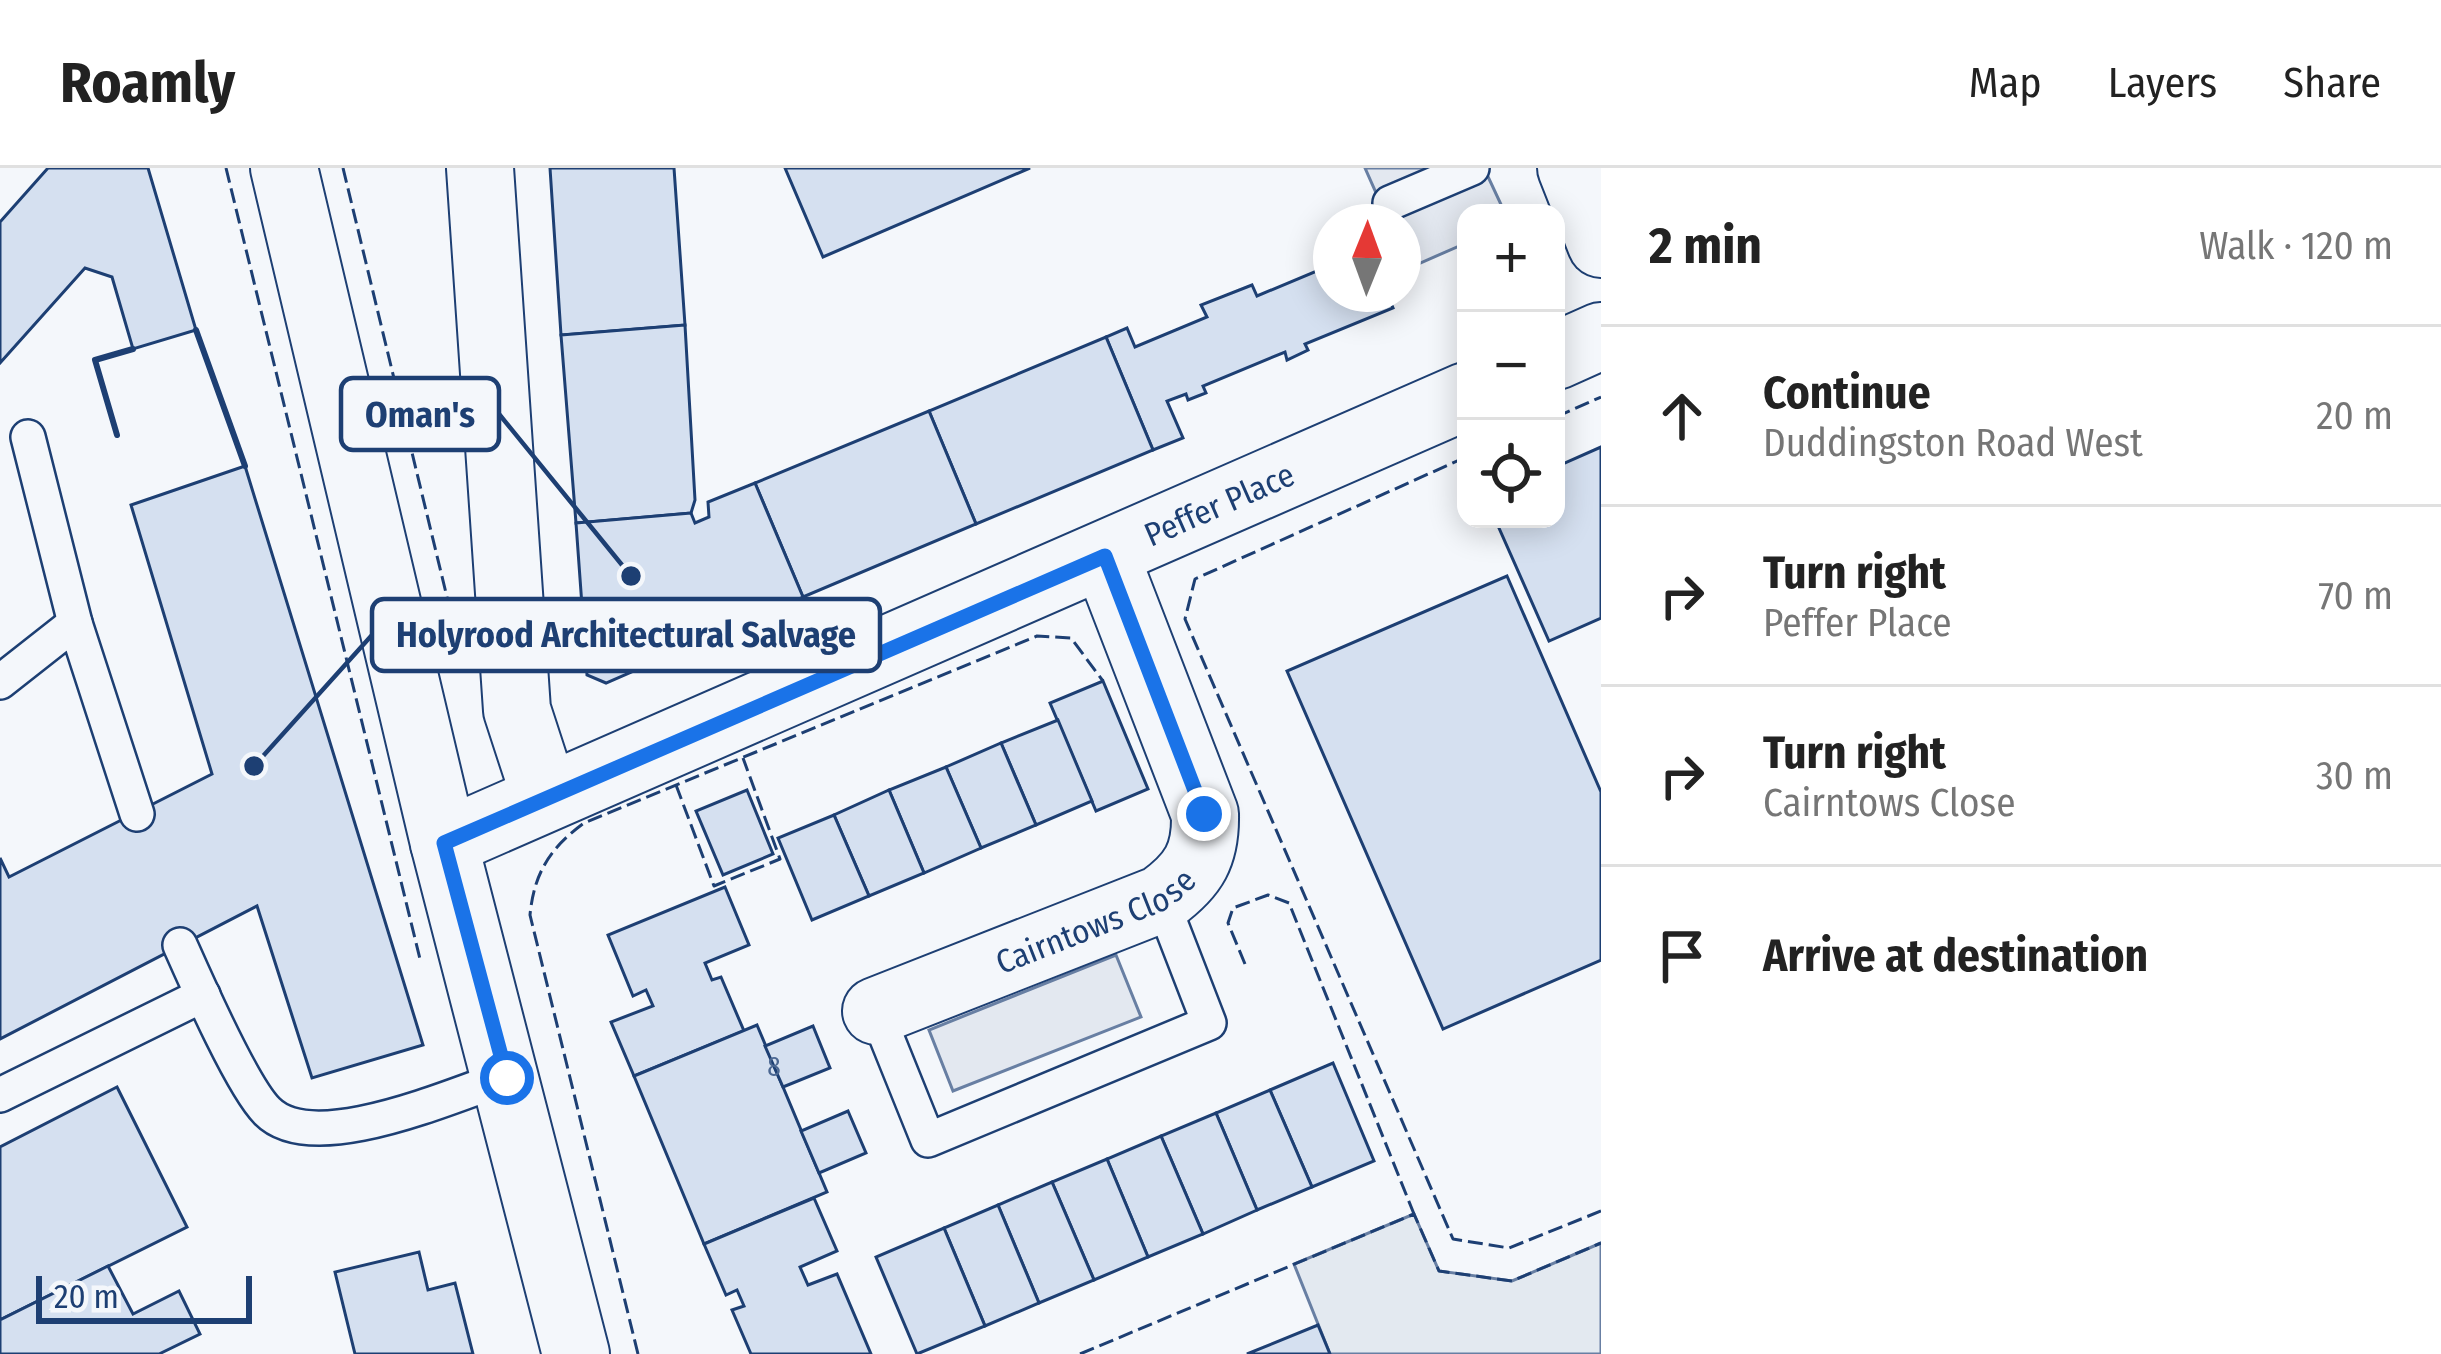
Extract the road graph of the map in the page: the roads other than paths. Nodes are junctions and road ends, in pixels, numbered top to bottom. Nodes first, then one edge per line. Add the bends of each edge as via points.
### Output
1 (284, 168) edge
2 (480, 168) edge
3 (1472, 168) edge
4 (1571, 168) edge
5 (1390, 203) dead end
6 (1601, 244) edge
7 (1601, 336) edge
8 (1565, 352) edge
9 (1457, 400) edge
10 (28, 437) dead end
11 (1105, 556) junction
12 (75, 623) junction
13 (0, 682) edge
14 (544, 796) junction
15 (137, 814) dead end
16 (444, 843) junction
17 (1161, 899) junction
18 (180, 945) dead end
19 (202, 995) junction
20 (876, 1011) joint
21 (507, 1078) junction
22 (0, 1095) edge
23 (576, 1354) edge

1 - 16 street
2 - 14 street via 517,710
3 - 5 lane
4 - 6 street
7 - 8 street
9 - 11 street, Peffer Place
10 - 12 lane
11 - 14 street, Peffer Place
11 - 17 street, Cairntows Close via 1204,814 1206,848 1188,880
12 - 13 lane
12 - 15 lane
14 - 16 street, Peffer Place
16 - 21 street
17 - 20 street, Cairntows Close
17 - 20 lane via 1209,1023 928,1140
18 - 19 lane
19 - 21 lane via 267,1112 304,1129 338,1130
19 - 22 lane
21 - 23 street

